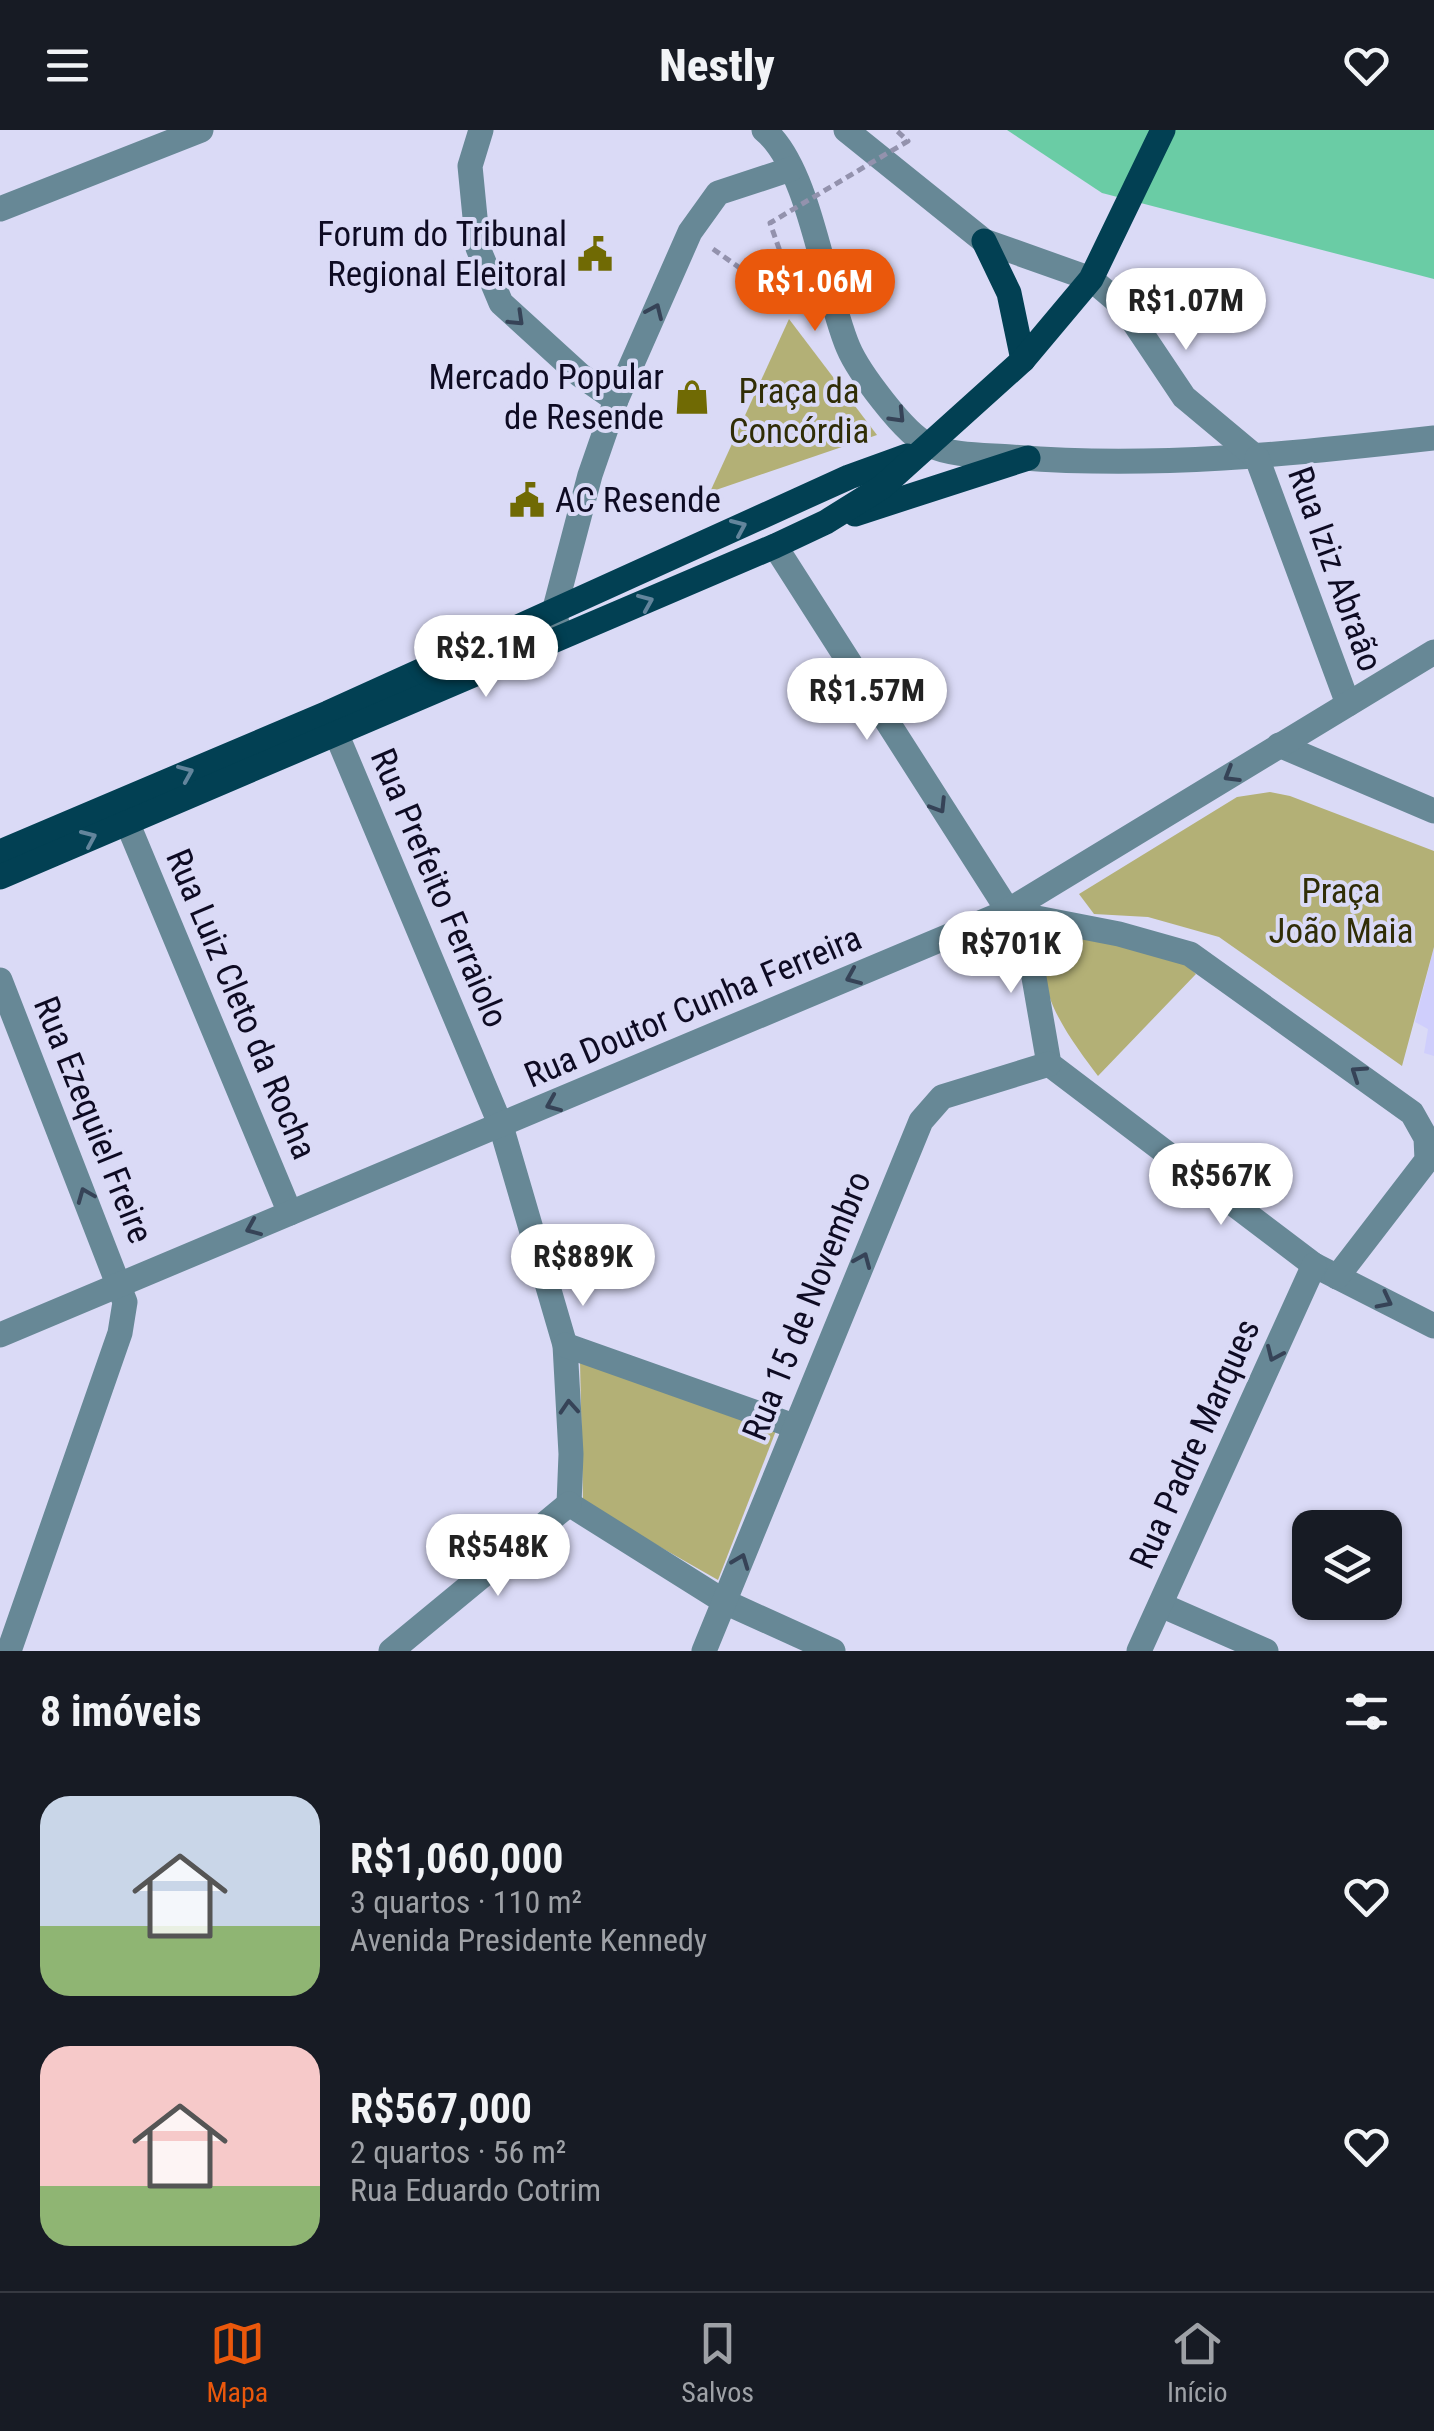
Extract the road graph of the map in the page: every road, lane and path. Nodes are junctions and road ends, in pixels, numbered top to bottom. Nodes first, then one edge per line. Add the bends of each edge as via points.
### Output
1 (201, 130) edge
2 (481, 130) edge
3 (764, 130) edge
4 (846, 130) edge
5 (896, 130) edge
6 (1163, 130) edge
7 (791, 169) junction
8 (0, 210) edge
9 (690, 232) junction
10 (984, 240) junction
11 (1091, 279) junction
12 (1023, 360) junction
13 (616, 400) junction
14 (1434, 438) edge
15 (923, 448) junction
16 (1028, 458) junction
17 (1257, 458) junction
18 (826, 522) junction
19 (775, 546) junction
20 (554, 612) junction
21 (561, 638) junction
22 (1434, 652) edge
23 (1348, 704) junction
24 (332, 722) junction
25 (1279, 745) junction
26 (1434, 811) edge
27 (127, 822) junction
28 (0, 852) edge
29 (0, 877) edge
30 (1006, 912) junction
31 (0, 980) edge
32 (1049, 1064) junction
33 (501, 1126) junction
34 (290, 1213) junction
35 (1326, 1271) junction
36 (122, 1286) junction
37 (1434, 1326) edge
38 (0, 1334) edge
39 (565, 1345) junction
40 (794, 1426) junction
41 (569, 1504) junction
42 (725, 1602) junction
43 (1161, 1605) junction
44 (9, 1651) edge
45 (392, 1651) edge
46 (704, 1651) edge
47 (833, 1651) edge
48 (1139, 1651) edge
49 (1266, 1651) edge

1 - 8 street
2 -> 13 street via 470,166 478,248 501,303
3 - 7 street
4 - 10 street
5 - 9 path, bridge via 908,141 770,223 800,312
6 - 11 main road
7 - 9 street via 718,193
7 -> 15 street via 847,346
13 -> 9 street
10 - 11 street
10 - 12 main road via 1009,293
11 - 12 main road
11 - 17 street via 1123,306 1184,397
12 - 15 main road
13 - 20 street
14 - 17 street
15 - 16 street
15 - 18 main road via 882,487
20 -> 15 main road
16 - 17 street
16 - 18 main road
17 - 23 street, Rua Iziz Abraão
18 - 19 main road
21 -> 19 main road
19 -> 30 street
20 - 21 street
20 - 24 main road
21 - 24 main road
22 - 23 street, Rua Doutor Cunha Ferreira
23 - 25 street, Rua Doutor Cunha Ferreira
24 - 27 main road
28 -> 24 main road
24 - 33 street, Rua Prefeito Ferraiolo
25 - 26 street
25 -> 30 street, Rua Doutor Cunha Ferreira
29 -> 27 main road
27 - 34 street, Rua Luiz Cleto da Rocha
30 - 32 street via 1032,966
30 -> 33 street, Rua Doutor Cunha Ferreira
35 -> 30 street, Rua Padre Marques via 1422,1168 1422,1125 1402,1103 1190,954
36 -> 31 street, Rua Ezequiel Freire
32 - 35 street
40 -> 32 street, Rua 15 de Novembro via 930,1106
33 - 34 street, Rua Doutor Cunha Ferreira
33 - 39 street, Rua Prefeito Ferraiolo
34 -> 36 street, Rua Doutor Cunha Ferreira
35 -> 37 street
35 -> 43 street, Rua Padre Marques
36 - 38 street, Rua Doutor Cunha Ferreira
36 - 44 street via 120,1333
39 - 40 street
41 -> 39 street, Rua Prefeito Ferraiolo
42 -> 40 street, Rua 15 de Novembro
41 - 42 street
41 - 45 street
42 - 46 street, Rua 15 de Novembro
42 - 47 street
43 - 48 street, Rua Padre Marques
43 - 49 street

